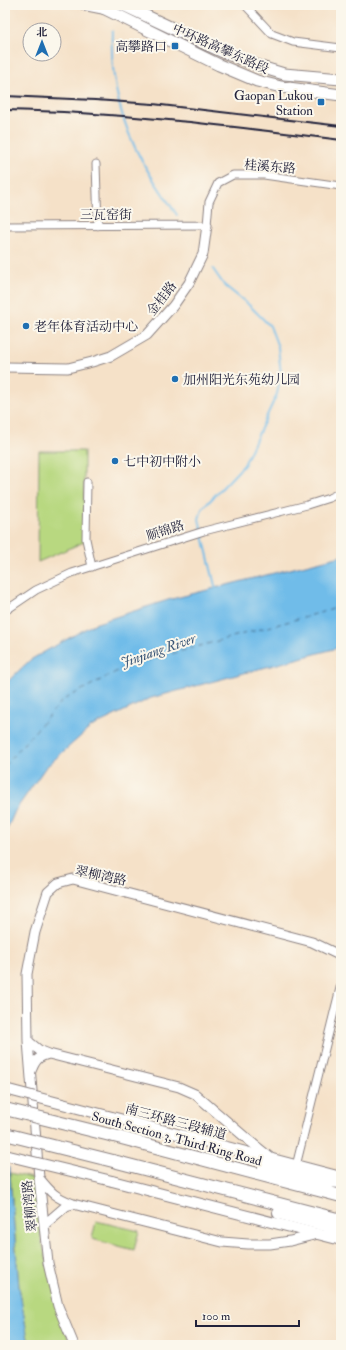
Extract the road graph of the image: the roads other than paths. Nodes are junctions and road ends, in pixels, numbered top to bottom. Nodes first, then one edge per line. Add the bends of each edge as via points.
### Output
1 (86, 5) edge
2 (123, 5) edge
3 (245, 5) edge
4 (101, 7) edge
5 (341, 48) edge
6 (341, 79) edge
7 (341, 95) edge
8 (96, 164) dead end
9 (341, 186) edge
10 (207, 225) junction
11 (5, 226) edge
12 (98, 226) junction
13 (5, 368) edge
14 (87, 482) dead end
15 (341, 492) edge
16 (92, 567) junction
17 (5, 611) edge
18 (341, 956) edge
19 (341, 984) edge
20 (28, 1041) junction
21 (49, 1054) junction
22 (30, 1071) junction
23 (5, 1089) edge
24 (5, 1109) edge
25 (5, 1134) edge
26 (137, 1142) junction
27 (5, 1155) edge
28 (275, 1161) junction
29 (296, 1166) junction
30 (341, 1177) edge
31 (39, 1178) junction
32 (341, 1182) edge
33 (200, 1184) junction
34 (341, 1196) edge
35 (73, 1204) junction
36 (341, 1220) edge
37 (44, 1225) junction
38 (341, 1232) edge
39 (318, 1234) junction
40 (341, 1240) edge
41 (74, 1345) edge

1 - 4 main road
2 - 6 main road, 中环路高攀东路段 via 261,67 284,74
3 - 5 street via 272,34 293,42
4 - 7 main road, 中环路高攀东路段 via 257,81
8 - 12 street
9 - 10 street, 桂溪东路 via 264,175 233,175 218,183 209,202
10 - 12 street, 三瓦窑街
10 - 13 street, 金桂路 via 204,254 189,283 173,306 147,334 111,356 68,368
11 - 12 street, 三瓦窑街
14 - 16 street via 86,539
15 - 16 street, 顺锦路 via 307,505 200,532
16 - 17 street, 顺锦路 via 72,573 36,590
18 - 20 street, 翠柳湾路 via 312,942 128,893 73,880 58,883 48,892 32,945 27,974
19 - 29 street
20 - 21 street
20 - 22 street, 翠柳湾路
21 - 22 street via 36,1059
21 - 28 street via 178,1087 195,1094
22 - 31 street, 翠柳湾路
23 - 28 main road, 南三环路三段辅道, bridge
24 - 26 highway, South Section 3, Third Ring Road, bridge
25 - 33 highway, bridge
26 - 32 highway via 202,1151 314,1180
26 - 34 highway, South Section 3, Third Ring Road
27 - 39 main road, bridge
28 - 29 main road, 南三环路三段辅道
29 - 30 main road, 南三环路三段辅道
31 - 35 street via 51,1193
31 - 37 street, 翠柳湾路
33 - 36 highway
33 - 38 highway via 224,1198 325,1225
35 - 37 street via 66,1206
35 - 39 street via 222,1242 270,1244
37 - 41 street, 翠柳湾路 via 48,1263 58,1306
39 - 40 main road

